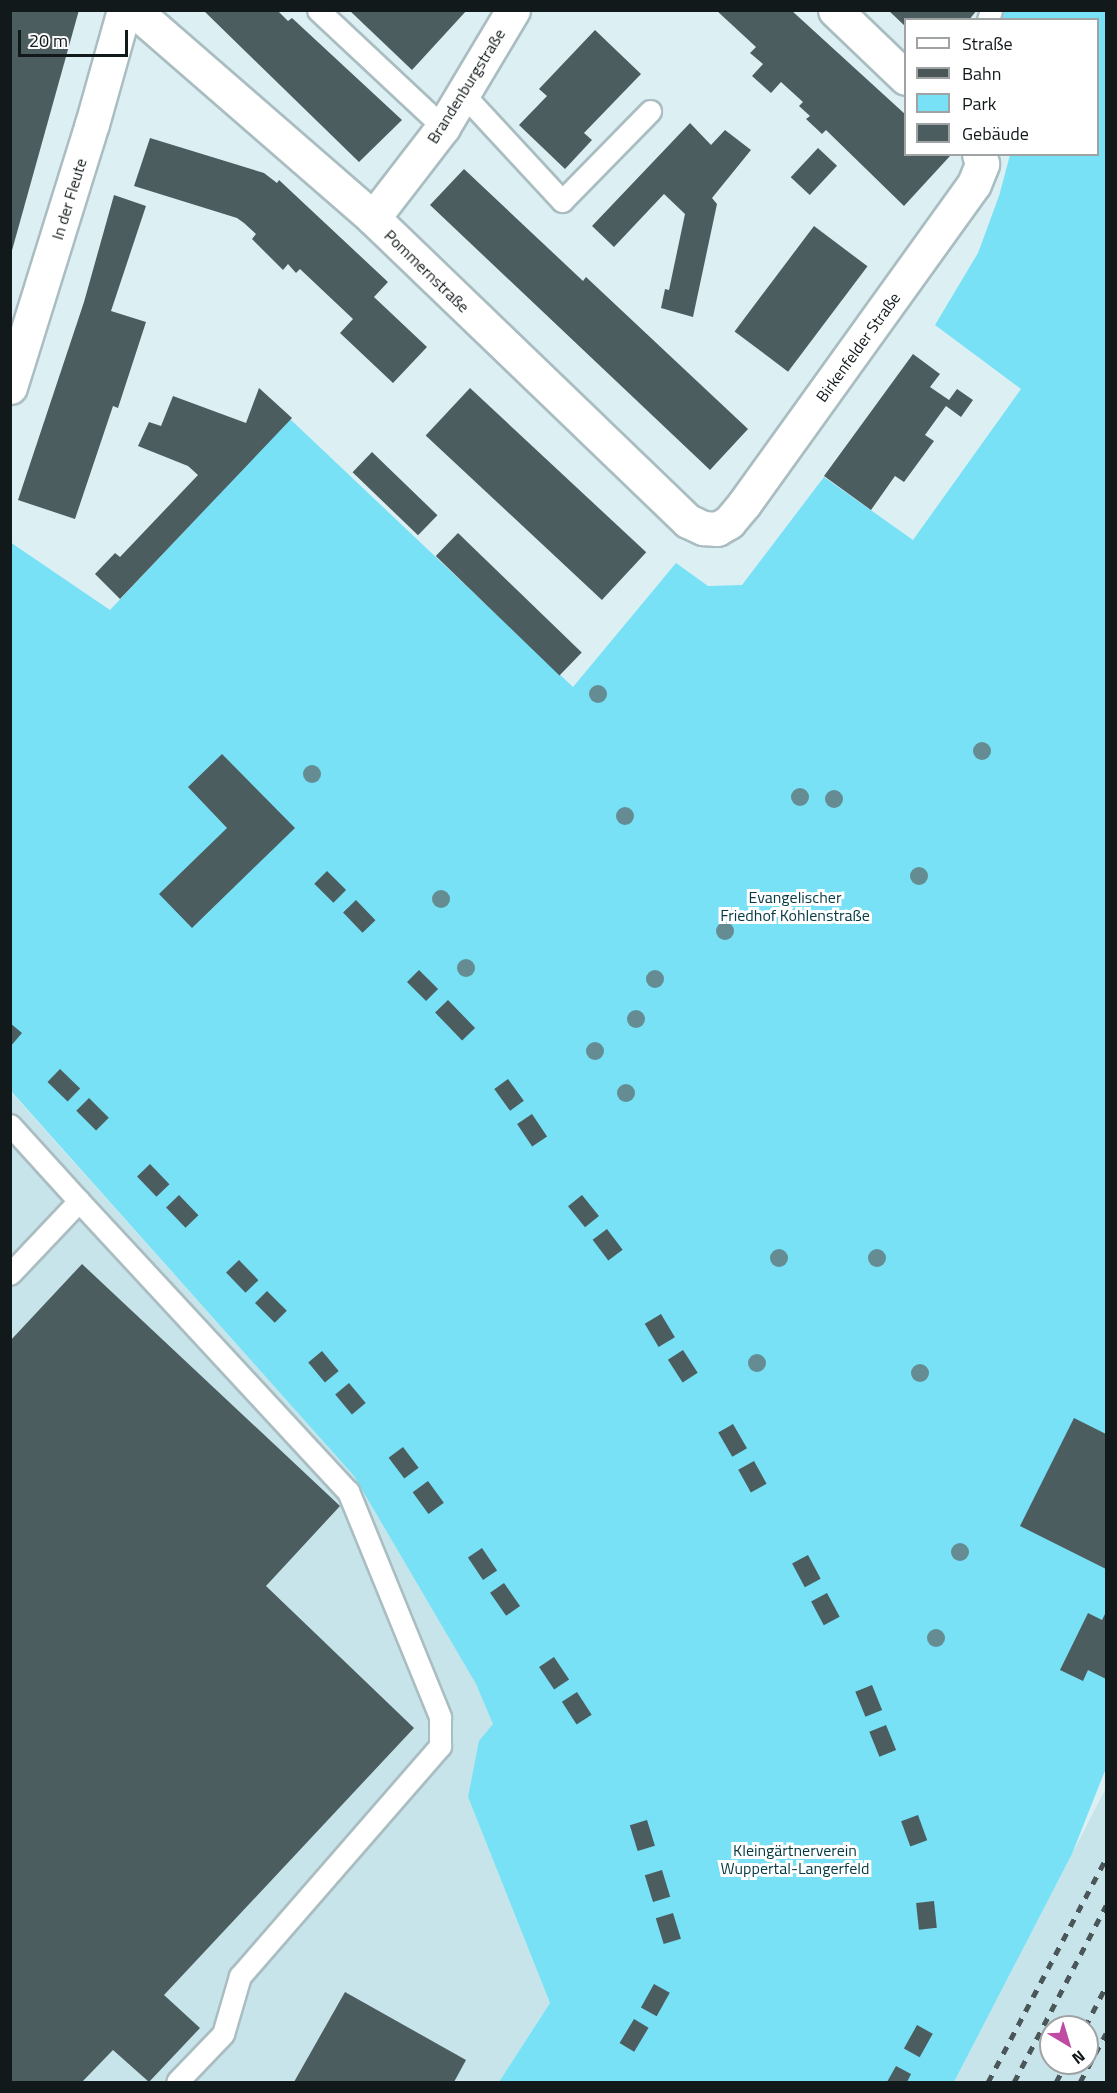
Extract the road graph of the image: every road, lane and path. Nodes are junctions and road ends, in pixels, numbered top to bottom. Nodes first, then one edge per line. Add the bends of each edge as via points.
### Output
1 (124, 10) edge
2 (134, 10) edge
3 (318, 10) edge
4 (513, 10) edge
5 (835, 10) edge
6 (904, 76) edge
7 (463, 94) junction
8 (650, 111) dead end
9 (443, 128) junction
10 (980, 156) edge
11 (373, 218) junction
12 (10, 387) edge
13 (717, 529) joint
14 (10, 1125) edge
15 (79, 1201) junction
16 (10, 1274) edge
17 (177, 2082) edge

1 - 12 street, In der Fleute
2 - 11 street, Pommernstraße
3 - 9 lane
4 - 7 street, Brandenburgstraße
5 - 6 street
7 - 8 lane via 562,201
7 - 9 street, Brandenburgstraße
9 - 11 street, Brandenburgstraße
10 - 13 street, Birkenfelder Straße via 982,164 974,184 744,504 729,522
11 - 13 street, Pommernstraße via 688,521
14 - 15 lane
15 - 16 lane
15 - 17 lane via 348,1491 440,1717 440,1746 240,1976 223,2034

